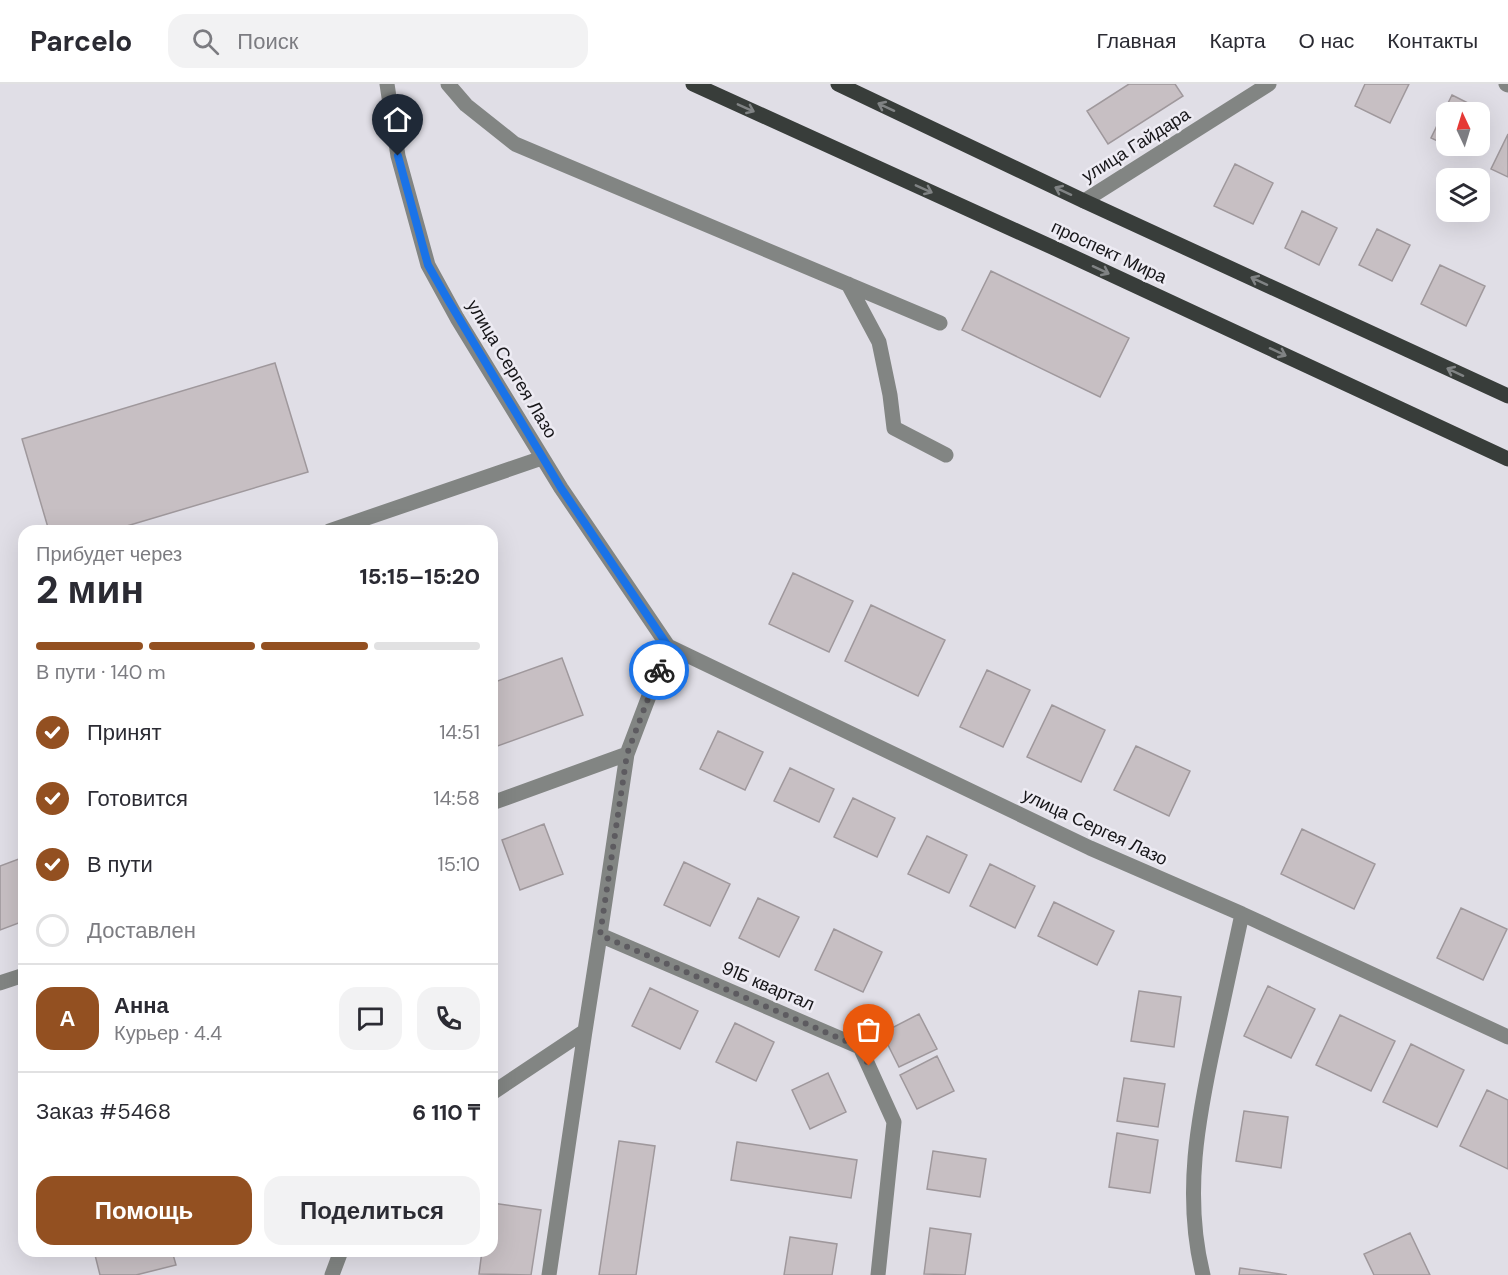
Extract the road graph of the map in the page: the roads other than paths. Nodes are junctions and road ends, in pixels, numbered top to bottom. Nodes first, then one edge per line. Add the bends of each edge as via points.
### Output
1 (387, 84) edge
2 (448, 84) edge
3 (693, 84) edge
4 (838, 84) edge
5 (1269, 84) edge
6 (1084, 201) junction
7 (848, 284) junction
8 (940, 323) dead end
9 (1508, 396) edge
10 (946, 455) dead end
11 (542, 458) junction
12 (1508, 459) edge
13 (347, 525) edge
14 (668, 646) junction
15 (627, 754) junction
16 (498, 801) edge
17 (1242, 914) junction
18 (600, 935) junction
19 (18, 977) edge
20 (0, 983) edge
21 (585, 1032) junction
22 (1508, 1037) edge
23 (498, 1089) edge
24 (339, 1257) edge
25 (332, 1275) edge
26 (549, 1275) edge
27 (878, 1275) edge
28 (1203, 1275) edge

1 - 11 street, улица Сергея Лазо via 398,156 428,265
2 - 7 street via 466,105 515,144
3 -> 12 main road, проспект Мира
6 -> 4 main road, проспект Мира
5 - 6 street, улица Гайдара
9 -> 6 main road, проспект Мира
7 - 8 street
7 - 10 street via 879,342 894,428
11 - 13 street
11 - 14 street, улица Сергея Лазо
14 - 15 street
14 - 17 street, улица Сергея Лазо via 1090,848
15 - 16 street
15 - 18 street
17 - 22 street, улица Сергея Лазо
17 - 28 street via 1200,1113 1192,1203
18 - 21 street
18 - 27 street, 91Б квартал via 860,1047 894,1122
19 - 20 street
21 - 23 street
21 - 26 street
24 - 25 street

